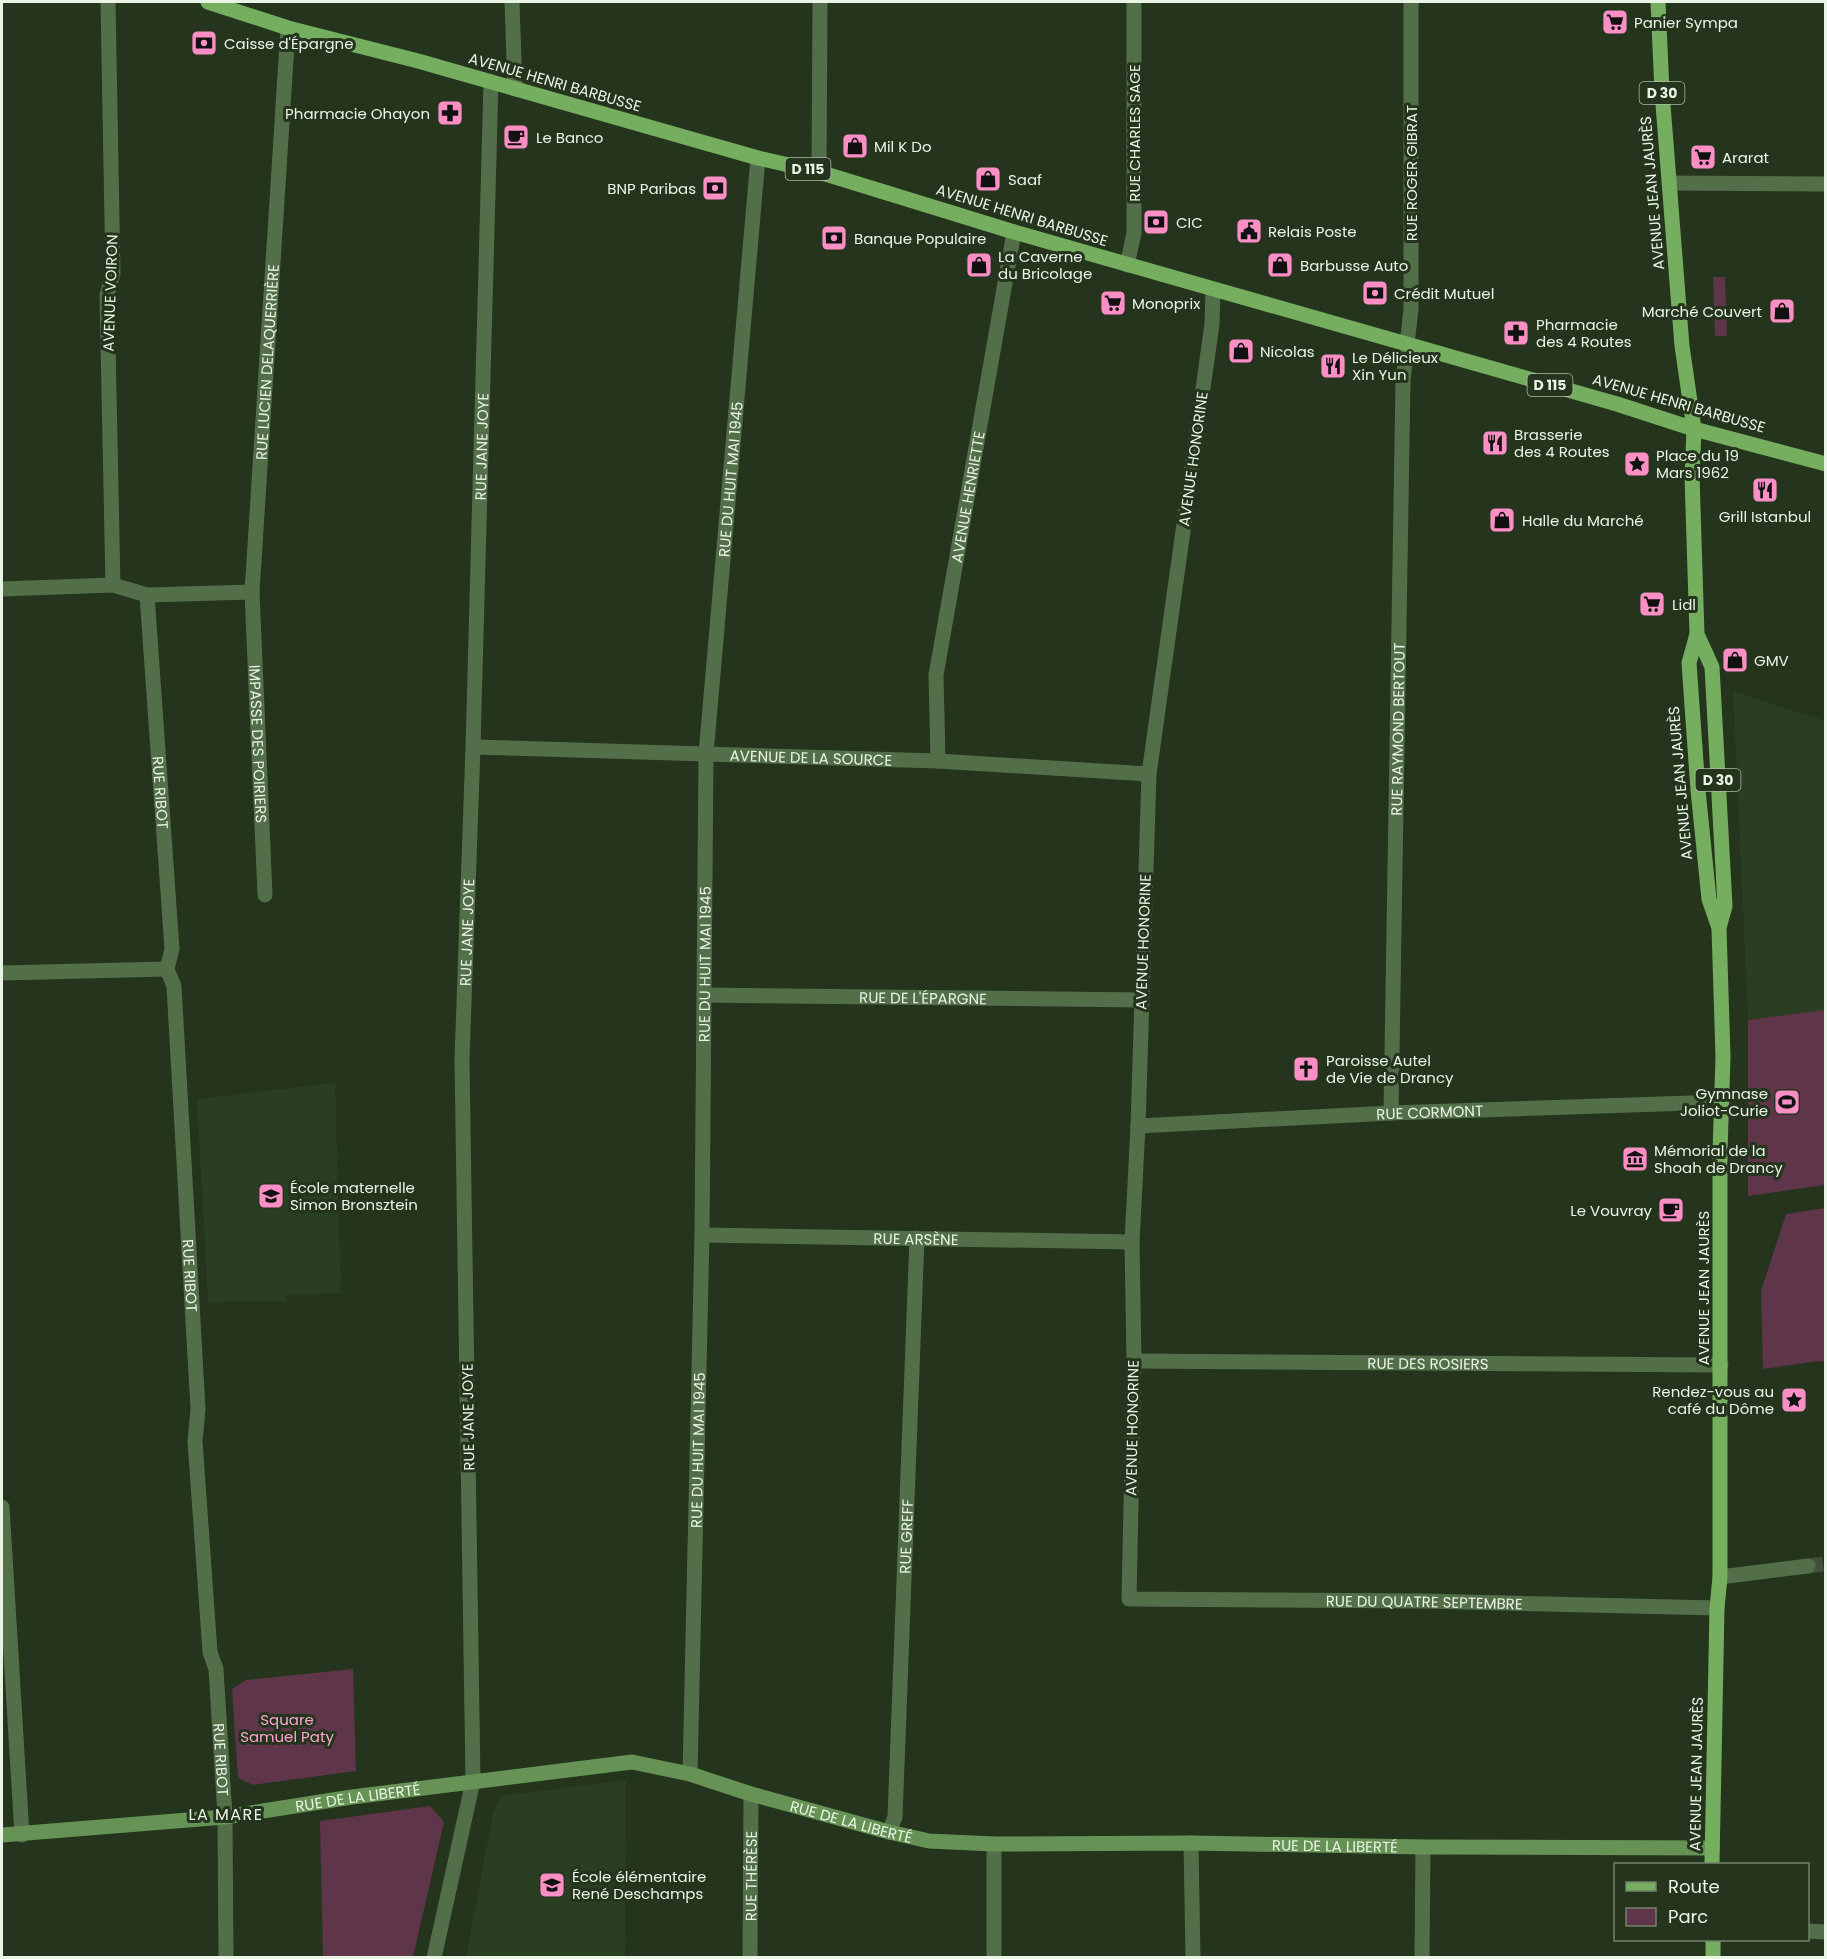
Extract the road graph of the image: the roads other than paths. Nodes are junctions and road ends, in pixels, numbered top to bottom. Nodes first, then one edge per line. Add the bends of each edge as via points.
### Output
1 (108, 2) edge
2 (208, 2) edge
3 (512, 2) edge
4 (820, 2) edge
5 (1134, 2) edge
6 (1411, 2) edge
7 (1658, 2) edge
8 (288, 28) junction
9 (491, 82) junction
10 (515, 89) junction
11 (758, 158) junction
12 (819, 172) junction
13 (1670, 183) junction
14 (1826, 184) edge
15 (1014, 232) junction
16 (1127, 264) junction
17 (1213, 289) junction
18 (1406, 345) junction
19 (1694, 429) junction
20 (1826, 464) edge
21 (113, 585) junction
22 (2, 589) edge
23 (252, 592) junction
24 (147, 595) junction
25 (1697, 634) junction
26 (473, 747) junction
27 (706, 754) junction
28 (938, 761) junction
29 (1149, 774) junction
30 (265, 895) dead end
31 (1719, 928) junction
32 (167, 969) junction
33 (2, 973) edge
34 (704, 995) junction
35 (1141, 1000) junction
36 (1722, 1102) junction
37 (1391, 1113) junction
38 (1138, 1126) junction
39 (702, 1235) junction
40 (917, 1238) junction
41 (1132, 1242) junction
42 (1134, 1361) junction
43 (1721, 1365) junction
44 (2, 1507) edge
45 (1808, 1566) tunnel mouth
46 (1720, 1577) junction
47 (1129, 1599) joint
48 (1718, 1608) junction
49 (690, 1774) junction
50 (473, 1781) junction
51 (751, 1794) junction
52 (225, 1817) junction
53 (889, 1832) junction
54 (2, 1835) edge
55 (22, 1835) junction
56 (1191, 1843) junction
57 (994, 1844) junction
58 (1423, 1847) junction
59 (1712, 1848) junction
60 (1712, 1863) edge
61 (1809, 1931) edge
62 (1826, 1932) edge
63 (1713, 1941) edge
64 (226, 1958) edge
65 (434, 1958) edge
66 (750, 1958) edge
67 (994, 1958) edge
68 (1193, 1958) edge
69 (1422, 1958) edge
70 (1713, 1958) edge

1 - 21 street, AVENUE VOIRON via 113,273 107,295
2 - 8 main road, AVENUE HENRI BARBUSSE / D 115
3 - 10 street
4 - 12 street
5 - 16 street, RUE CHARLES SAGE via 1134,233
6 - 18 street, RUE ROGER GIBRAT via 1411,309
7 - 13 main road, AVENUE JEAN JAURÈS / D 30
8 - 9 main road, AVENUE HENRI BARBUSSE / D 115
8 - 23 street, RUE LUCIEN DELAQUERRIÈRE
9 - 10 main road, AVENUE HENRI BARBUSSE / D 115
9 - 26 street, RUE JANE JOYE
10 - 11 main road, AVENUE HENRI BARBUSSE / D 115
11 - 12 main road, AVENUE HENRI BARBUSSE / D 115
11 - 27 street, RUE DU HUIT MAI 1945
12 - 15 main road, AVENUE HENRI BARBUSSE / D 115
13 - 14 street
13 - 19 main road, AVENUE JEAN JAURÈS / D 30 via 1682,346
15 - 16 main road, AVENUE HENRI BARBUSSE / D 115
15 - 28 street, AVENUE HENRIETTE via 936,675
16 - 17 main road, AVENUE HENRI BARBUSSE / D 115
17 - 18 main road, AVENUE HENRI BARBUSSE / D 115
17 - 29 street, AVENUE HONORINE via 1212,324
18 - 19 main road, AVENUE HENRI BARBUSSE / D 115
18 - 37 street, RUE RAYMOND BERTOUT
19 - 20 main road, AVENUE HENRI BARBUSSE / D 115
19 - 25 main road, AVENUE JEAN JAURÈS / D 30
21 - 22 street
21 - 24 street
23 - 24 street
23 - 30 street, IMPASSE DES POIRIERS
24 - 32 street, RUE RIBOT via 172,949
25 - 31 main road, AVENUE JEAN JAURÈS via 1689,663 1697,778 1709,899
25 - 31 main road, AVENUE JEAN JAURÈS / D 30 via 1712,667 1725,906
26 - 27 street, AVENUE DE LA SOURCE
26 - 50 street, RUE JANE JOYE via 462,1059
27 - 28 street, AVENUE DE LA SOURCE
27 - 34 street, RUE DU HUIT MAI 1945
28 - 29 street, AVENUE DE LA SOURCE
29 - 35 street, AVENUE HONORINE
31 - 36 main road, AVENUE JEAN JAURÈS / D 30
32 - 33 street
32 - 52 street, RUE RIBOT via 174,986 198,1409 195,1441
34 - 35 street, RUE DE L'ÉPARGNE
34 - 39 street, RUE DU HUIT MAI 1945
35 - 38 street, AVENUE HONORINE
36 - 37 street, RUE CORMONT
36 - 43 main road, AVENUE JEAN JAURÈS / D 30
37 - 38 street, RUE CORMONT
38 - 41 street, AVENUE HONORINE
39 - 40 street, RUE ARSÈNE
39 - 49 street, RUE DU HUIT MAI 1945
40 - 41 street, RUE ARSÈNE
40 - 53 street, RUE GREFF via 895,1817
41 - 42 street, AVENUE HONORINE
42 - 43 street, RUE DES ROSIERS
42 - 47 street, AVENUE HONORINE
43 - 46 main road, AVENUE JEAN JAURÈS / D 30
44 - 55 street
45 - 46 street
46 - 48 main road, AVENUE JEAN JAURÈS / D 30
47 - 48 street, RUE DU QUATRE SEPTEMBRE via 1424,1600
48 - 59 main road, AVENUE JEAN JAURÈS / D 30
49 - 50 street, RUE DE LA LIBERTÉ via 632,1762
49 - 51 street, RUE DE LA LIBERTÉ
50 - 52 street, RUE DE LA LIBERTÉ
50 - 65 street, RUE JANE JOYE
51 - 53 street, RUE DE LA LIBERTÉ
51 - 66 street, RUE THÉRÈSE
52 - 55 street, RUE DE LA LIBERTÉ
52 - 64 street, RUE RIBOT
53 - 57 street, RUE DE LA LIBERTÉ via 929,1841
54 - 55 street, RUE DE LA LIBERTÉ
56 - 57 street, RUE DE LA LIBERTÉ
56 - 58 street, RUE DE LA LIBERTÉ
56 - 68 street
57 - 67 street
58 - 59 street, RUE DE LA LIBERTÉ
58 - 69 street
59 - 60 main road, AVENUE JEAN JAURÈS / D 30
61 - 62 street
63 - 70 main road

